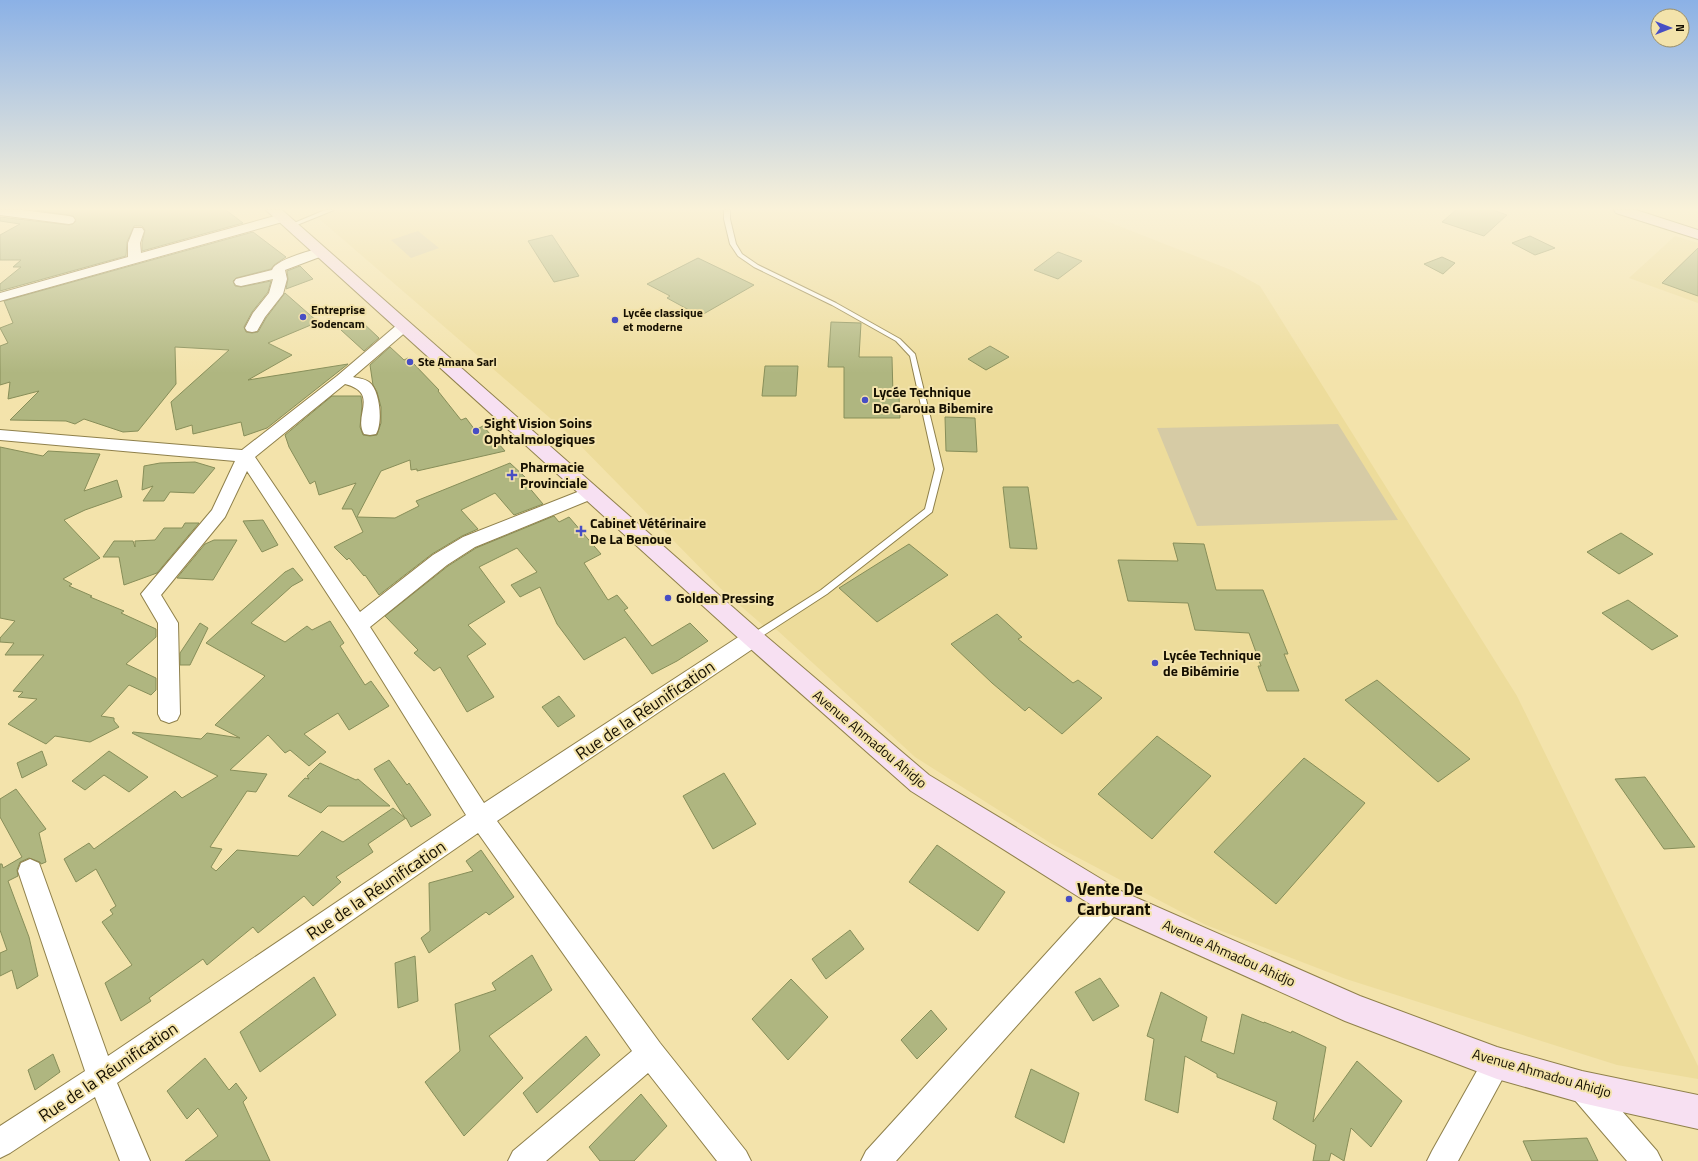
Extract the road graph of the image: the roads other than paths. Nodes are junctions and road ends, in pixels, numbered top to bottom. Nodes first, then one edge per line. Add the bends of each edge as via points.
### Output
1 (114, 264) edge
2 (286, 264) edge
3 (333, 264) edge
4 (753, 264) edge
5 (278, 273) junction
6 (241, 282) dead end
7 (0, 297) edge
8 (403, 327) junction
9 (252, 328) dead end
10 (342, 379) junction
11 (370, 430) dead end
12 (0, 435) edge
13 (246, 456) junction
14 (591, 493) junction
15 (358, 625) junction
16 (753, 638) junction
17 (169, 714) dead end
18 (481, 818) junction
19 (30, 871) dead end
20 (1111, 901) junction
21 (650, 1053) junction
22 (1497, 1063) junction
23 (101, 1077) junction
24 (1582, 1087) junction
25 (1698, 1112) edge
26 (0, 1143) edge
27 (136, 1161) edge
28 (523, 1161) edge
29 (736, 1161) edge
30 (876, 1161) edge
31 (1442, 1161) edge
32 (1647, 1161) edge

1 - 7 street
2 - 5 street via 279,268
3 - 8 main road, Avenue Ahmadou Ahidjo
4 - 16 lane via 834,304 898,340 913,355 939,469 929,510 824,592
5 - 6 street
5 - 9 street via 280,279 276,294 258,316
8 - 10 street
8 - 14 main road, Avenue Ahmadou Ahidjo
10 - 11 street via 369,390
10 - 13 street
12 - 13 street
13 - 15 street
13 - 17 street via 219,513 151,594 168,623
14 - 15 street via 469,542 440,560
14 - 16 main road, Avenue Ahmadou Ahidjo
15 - 18 street
16 - 18 street, Rue de la Réunification
16 - 20 main road, Avenue Ahmadou Ahidjo via 920,783
18 - 21 street
18 - 23 street, Rue de la Réunification
19 - 23 street
20 - 22 main road, Avenue Ahmadou Ahidjo via 1356,1010
20 - 30 street
21 - 28 street
21 - 29 street
22 - 24 main road, Avenue Ahmadou Ahidjo
22 - 31 street
23 - 26 street, Rue de la Réunification
23 - 27 street
24 - 25 main road, Avenue Ahmadou Ahidjo
24 - 32 street

